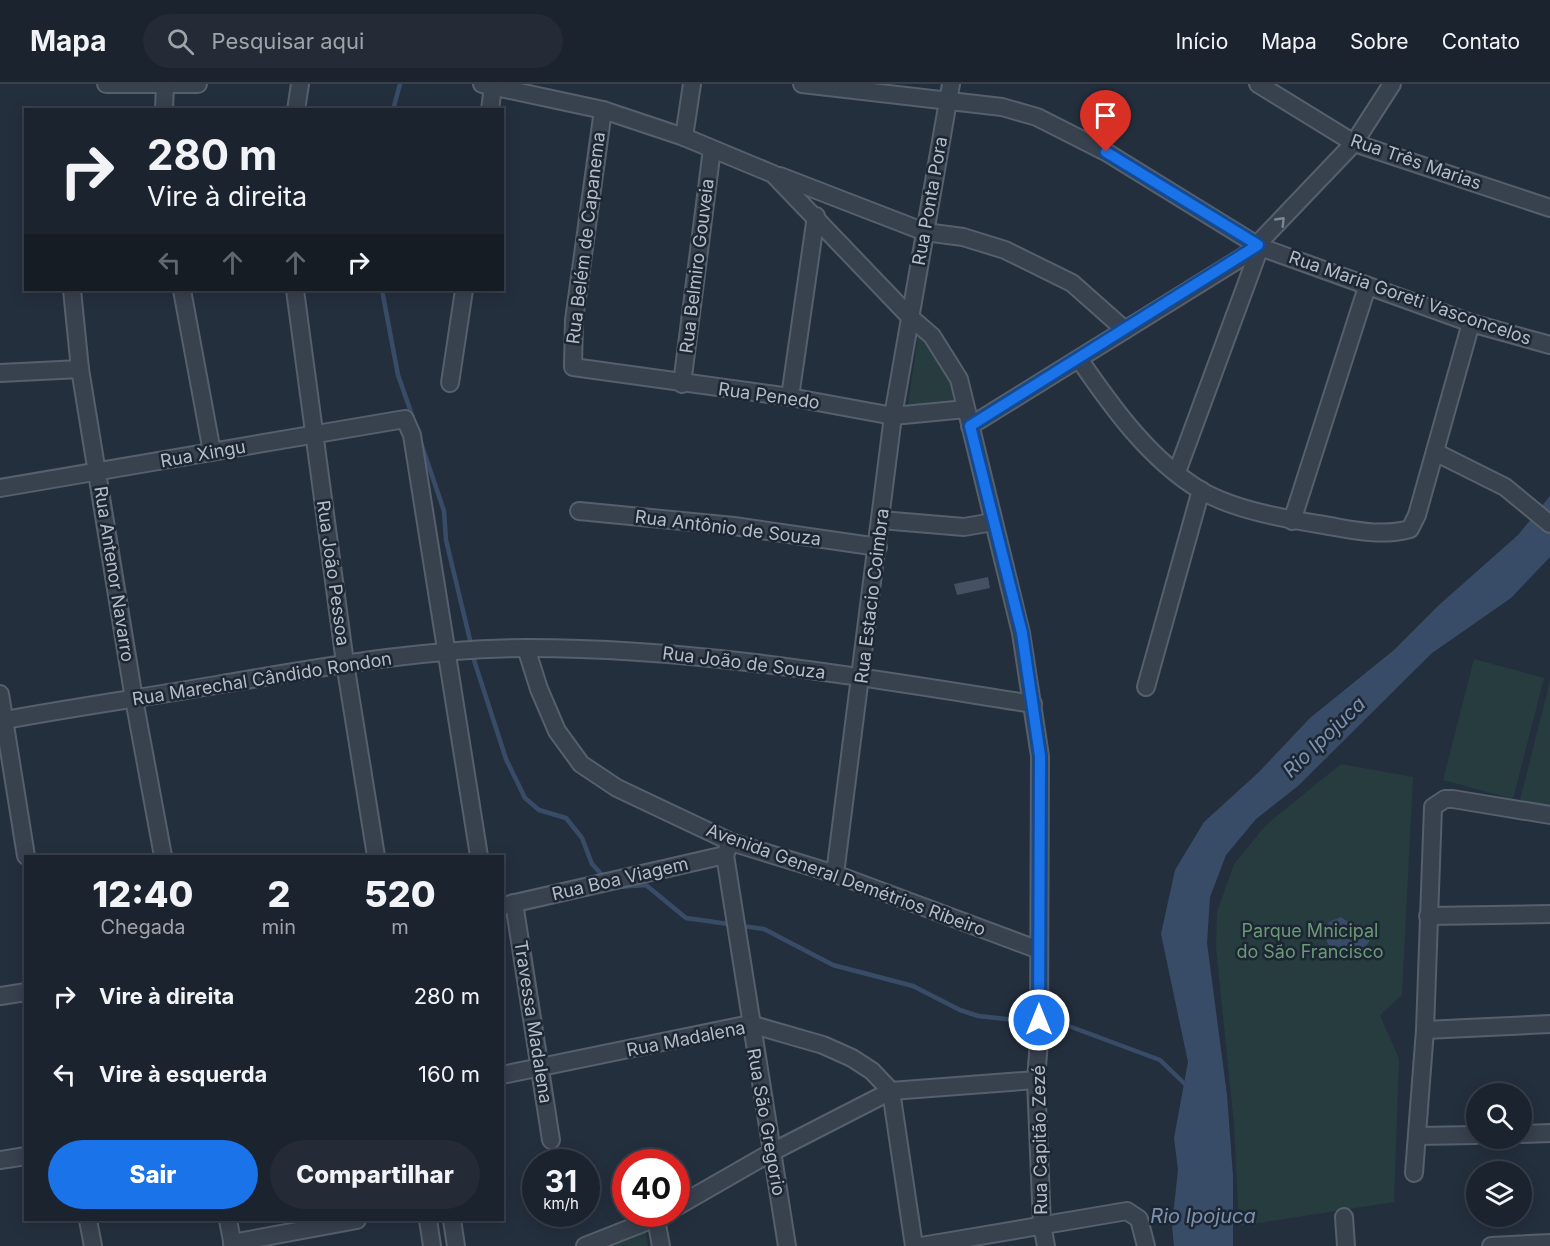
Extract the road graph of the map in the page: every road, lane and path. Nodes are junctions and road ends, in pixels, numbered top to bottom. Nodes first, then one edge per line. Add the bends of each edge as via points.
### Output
1 (106, 84) edge
2 (198, 84) edge
3 (300, 84) edge
4 (692, 84) edge
5 (802, 84) edge
6 (1258, 84) edge
7 (1392, 84) edge
8 (164, 85) edge
9 (488, 85) edge
10 (950, 92) edge
11 (164, 108) edge
12 (296, 108) edge
13 (490, 108) edge
14 (603, 110) junction
15 (684, 137) junction
16 (1354, 143) junction
17 (712, 149) junction
18 (773, 174) junction
19 (1550, 208) edge
20 (816, 216) junction
21 (925, 232) junction
22 (1259, 246) junction
23 (1367, 286) junction
24 (72, 291) edge
25 (182, 291) edge
26 (295, 291) edge
27 (464, 291) edge
28 (910, 318) junction
29 (1472, 323) junction
30 (1125, 330) junction
31 (1550, 345) edge
32 (1079, 359) junction
33 (573, 367) joint
34 (80, 369) junction
35 (0, 373) edge
36 (450, 383) dead end
37 (682, 384) junction
38 (790, 397) junction
39 (893, 416) junction
40 (968, 418) junction
41 (314, 435) junction
42 (212, 452) junction
43 (1435, 452) junction
44 (1177, 472) junction
45 (98, 473) junction
46 (0, 488) edge
47 (1201, 490) junction
48 (579, 511) dead end
49 (881, 520) junction
50 (1292, 520) junction
51 (993, 522) junction
52 (1550, 524) edge
53 (878, 547) junction
54 (526, 648) junction
55 (446, 653) junction
56 (345, 663) junction
57 (862, 677) junction
58 (1146, 687) dead end
59 (0, 694) edge
60 (134, 699) junction
61 (1033, 704) junction
62 (2, 720) edge
63 (1550, 815) edge
64 (728, 849) junction
65 (26, 855) edge
66 (163, 855) edge
67 (376, 855) edge
68 (479, 855) edge
69 (835, 874) junction
70 (508, 904) edge
71 (1550, 914) edge
72 (1428, 916) junction
73 (1039, 950) junction
74 (24, 992) edge
75 (0, 996) edge
76 (750, 1024) junction
77 (1550, 1024) edge
78 (1425, 1030) junction
79 (539, 1068) junction
80 (504, 1075) edge
81 (1036, 1080) junction
82 (891, 1091) junction
83 (1550, 1133) edge
84 (1532, 1134) edge
85 (1466, 1135) edge
86 (1418, 1136) junction
87 (551, 1140) dead end
88 (772, 1152) junction
89 (24, 1156) edge
90 (0, 1160) edge
91 (1414, 1173) dead end
92 (690, 1199) edge
93 (1344, 1217) dead end
94 (88, 1221) edge
95 (228, 1221) edge
96 (352, 1221) edge
97 (428, 1221) edge
98 (452, 1221) edge
99 (1042, 1225) junction
100 (633, 1227) edge
101 (661, 1227) edge
102 (1550, 1243) edge
103 (232, 1245) edge
104 (1519, 1245) edge
105 (93, 1246) edge
106 (432, 1246) edge
107 (456, 1246) edge
108 (585, 1246) edge
109 (661, 1246) edge
110 (787, 1246) edge
111 (914, 1246) edge
112 (921, 1246) edge
113 (1046, 1246) edge
114 (1146, 1246) edge
115 (1346, 1246) edge
116 (1491, 1246) edge

1 - 8 street
2 - 8 street
3 - 12 street
4 - 15 street
5 - 10 street, Rua Maria Goreti Vasconcelos
6 - 16 street, Rua Três Marias
7 - 16 street
8 - 11 street
9 - 13 street
9 - 14 street
10 - 21 street, Rua Ponta Pora
10 - 22 street, Rua Maria Goreti Vasconcelos via 1037,117 1071,132
14 - 15 street
14 - 33 street, Rua Belém de Capanema via 574,321
15 - 17 street
16 - 19 street, Rua Três Marias
22 -> 16 street
17 - 18 street
17 - 37 street, Rua Belmiro Gouveia
18 - 20 street, Rua Capitão Zezé
18 - 21 street
20 - 28 street, Rua Capitão Zezé
20 - 38 street
21 - 28 street, Rua Ponta Pora
21 - 30 street via 963,237 1041,266 1072,283
22 - 23 street, Rua Maria Goreti Vasconcelos
22 - 30 street
22 - 44 street
23 - 29 street, Rua Maria Goreti Vasconcelos
23 - 50 street
24 - 34 street, Rua Antenor Navarro
25 - 42 street
26 - 41 street, Rua João Pessoa
27 - 36 street
28 - 39 street, Rua Estacio Coimbra
28 - 40 street, Rua Capitão Zezé via 932,336 946,355 958,380
29 - 31 street, Rua Maria Goreti Vasconcelos
29 - 43 street
30 - 32 street
32 - 40 street
32 - 44 street via 1129,427
33 - 37 street, Rua Penedo
34 - 35 street
34 - 45 street, Rua Antenor Navarro
37 - 38 street, Rua Penedo
38 - 39 street, Rua Penedo
39 - 40 street, Rua Penedo
39 - 49 street, Rua Estacio Coimbra
40 - 51 street, Rua Capitão Zezé
41 - 42 street, Rua Xingu
41 - 55 street, Rua Xingu via 405,419 412,435
41 - 56 street, Rua João Pessoa
42 - 45 street, Rua Xingu
43 - 50 street via 1418,515 1410,529 1378,534
43 - 52 street via 1505,487
44 - 47 street
45 - 46 street, Rua Xingu
45 - 60 street, Rua Antenor Navarro
47 - 50 street
47 - 58 street
48 - 53 street, Rua Antônio de Souza via 723,525
49 - 51 street via 964,527
49 - 53 street, Rua Estacio Coimbra
51 - 61 street, Rua Capitão Zezé via 1022,633
53 - 57 street, Rua Estacio Coimbra
54 - 55 street, Rua Marechal Cândido Rondon
54 - 57 street, Rua João de Souza via 640,650
54 - 64 street, Avenida General Demétrios Ribeiro via 557,731 580,764
55 - 56 street, Rua Marechal Cândido Rondon
55 - 68 street
56 - 60 street, Rua Marechal Cândido Rondon
56 - 67 street, Rua João Pessoa
57 - 61 street, Rua João de Souza
57 - 69 street, Rua Estacio Coimbra
59 - 62 street
60 - 62 street, Rua Marechal Cândido Rondon
60 - 66 street, Rua Antenor Navarro
61 - 73 street, Rua Capitão Zezé via 1040,756
62 - 65 street
63 - 72 street via 1453,799 1438,802 1431,815
64 - 69 street, Avenida General Demétrios Ribeiro
64 - 70 street, Rua Boa Viagem
64 - 76 street, Rua São Gregorio
69 - 73 street, Avenida General Demétrios Ribeiro
70 - 79 street, Travessa Madalena
71 - 72 street
72 - 78 street
73 - 81 street, Rua Capitão Zezé
74 - 75 street
76 - 79 street, Rua Madalena
76 - 82 street, Rua Madalena via 823,1045 852,1058
76 - 88 street, Rua São Gregorio
77 - 78 street
78 - 86 street
79 - 80 street, Rua Madalena
79 - 87 street, Travessa Madalena
81 - 82 street
81 - 99 street, Rua Capitão Zezé
82 - 88 street
82 - 111 street
83 - 84 street
85 - 86 street
86 - 91 street
88 - 92 street
88 - 110 street, Rua São Gregorio
89 - 90 street
93 - 115 street
94 - 105 street
95 - 103 street
96 - 103 street
97 - 106 street
98 - 107 street
99 - 112 street
99 - 113 street, Rua Capitão Zezé
99 - 114 street via 1127,1211 1143,1227
100 - 108 street
101 - 109 street
102 - 104 street
104 - 116 street

